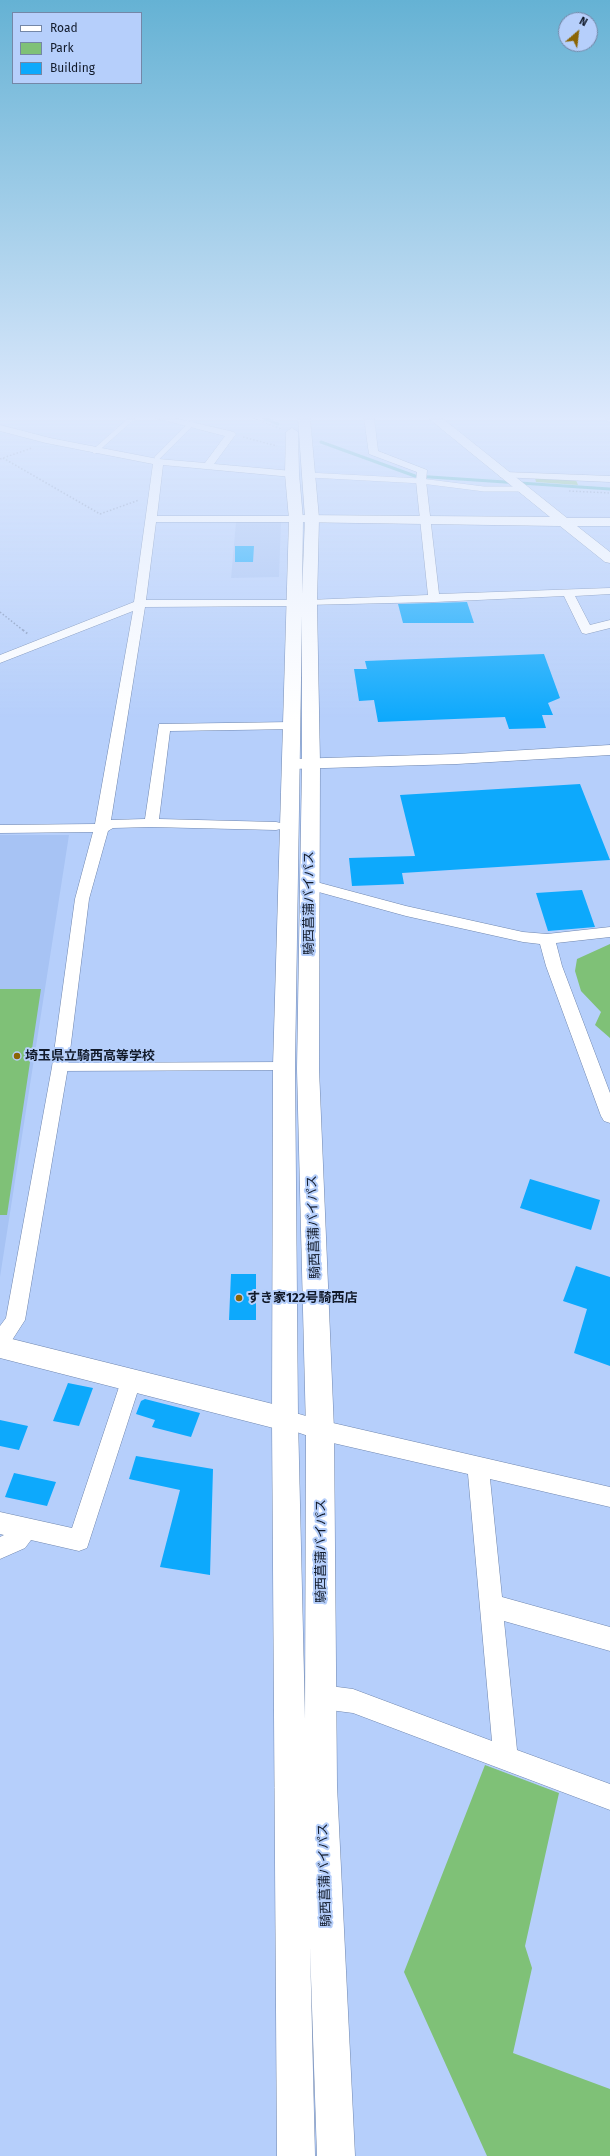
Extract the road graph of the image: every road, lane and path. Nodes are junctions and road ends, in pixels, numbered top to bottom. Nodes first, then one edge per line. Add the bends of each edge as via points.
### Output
1 (304, 518) edge
2 (150, 519) joint
3 (210, 519) edge
4 (329, 519) edge
5 (559, 519) edge
6 (425, 521) junction
7 (563, 522) junction
8 (610, 522) edge
9 (610, 559) edge
10 (610, 591) edge
11 (568, 593) junction
12 (434, 599) junction
13 (301, 603) junction
14 (140, 604) junction
15 (0, 612) edge
16 (610, 624) edge
17 (40, 644) junction
18 (0, 659) edge
19 (292, 726) junction
20 (610, 750) edge
21 (301, 764) junction
22 (151, 823) junction
23 (282, 826) junction
24 (102, 828) junction
25 (0, 829) edge
26 (309, 885) junction
27 (610, 932) edge
28 (547, 939) junction
29 (284, 1066) junction
30 (60, 1067) junction
31 (610, 1116) edge
32 (0, 1342) edge
33 (0, 1347) edge
34 (131, 1381) junction
35 (285, 1419) junction
36 (320, 1430) junction
37 (478, 1466) junction
38 (610, 1497) edge
39 (0, 1523) edge
40 (26, 1529) junction
41 (0, 1548) edge
42 (490, 1606) junction
43 (610, 1639) edge
44 (322, 1697) junction
45 (506, 1759) junction
46 (610, 1797) edge
47 (296, 2156) edge
48 (336, 2156) edge

1 - 13 highway, 騎西菖蒲バイパス
2 - 3 street
2 - 14 street
4 - 6 street
5 - 7 street
6 - 7 street
6 - 12 street
7 - 8 street
7 - 9 street
10 - 11 street
11 - 12 street
11 - 16 street via 586,630
12 - 13 street
13 - 14 street
13 - 19 highway, 騎西菖蒲バイパス
13 - 21 highway, 騎西菖蒲バイパス
14 - 17 street
14 - 24 street
15 - 17 path
17 - 18 street
19 - 21 highway, 騎西菖蒲バイパス
19 - 22 street via 164,727
20 - 21 street via 457,759
21 - 23 highway, 騎西菖蒲バイパス
21 - 26 highway, 騎西菖蒲バイパス
22 - 23 street
22 - 24 street via 111,824
23 - 29 highway, 騎西菖蒲バイパス
24 - 25 street
24 - 30 street via 82,899
26 - 28 street via 406,911 523,937
26 - 36 highway, 騎西菖蒲バイパス via 308,1069
27 - 28 street
28 - 31 street via 554,966
29 - 30 lane
29 - 35 highway, 騎西菖蒲バイパス
30 - 32 street via 15,1320
33 - 34 street
34 - 35 street
34 - 40 street via 79,1540
35 - 36 street
35 - 47 highway, 騎西菖蒲バイパス
36 - 37 street
36 - 44 highway, 騎西菖蒲バイパス
37 - 38 street
37 - 42 street
39 - 40 street
40 - 41 street via 17,1540
42 - 43 street
42 - 45 street
44 - 45 street via 353,1701
44 - 48 highway, 騎西菖蒲バイパス via 321,1786
45 - 46 street

